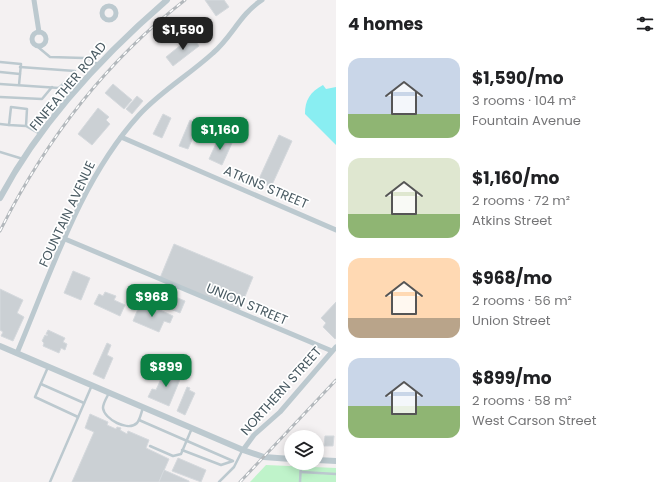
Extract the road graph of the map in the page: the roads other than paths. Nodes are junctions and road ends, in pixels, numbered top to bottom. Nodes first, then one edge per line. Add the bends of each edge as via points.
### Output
1 (34, 0) edge
2 (104, 0) edge
3 (262, 0) edge
4 (163, 1) edge
5 (106, 6) dead end
6 (39, 32) junction
7 (38, 47) junction
8 (0, 62) edge
9 (98, 64) junction
10 (20, 67) junction
11 (0, 72) edge
12 (20, 74) junction
13 (0, 84) edge
14 (19, 85) junction
15 (52, 87) junction
16 (59, 88) junction
17 (70, 96) junction
18 (0, 97) edge
19 (0, 124) edge
20 (9, 125) junction
21 (26, 126) junction
22 (40, 134) junction
23 (121, 137) junction
24 (0, 152) edge
25 (23, 159) junction
26 (2, 192) edge
27 (0, 198) edge
28 (336, 230) edge
29 (65, 239) junction
30 (0, 346) edge
31 (334, 349) edge
32 (17, 353) junction
33 (49, 367) junction
34 (41, 384) junction
35 (92, 385) junction
36 (109, 392) junction
37 (84, 403) junction
38 (143, 407) junction
39 (78, 417) junction
40 (139, 420) junction
41 (192, 428) junction
42 (187, 440) junction
43 (150, 446) dead end
44 (182, 450) junction
45 (243, 450) junction
46 (284, 458) edge
47 (324, 460) edge
48 (233, 461) junction
49 (336, 461) edge
50 (237, 462) junction
51 (301, 472) joint
52 (336, 474) edge
53 (50, 482) edge
54 (219, 482) edge
55 (300, 482) edge

1 - 6 street
2 - 5 street
3 - 23 street, FOUNTAIN AVENUE via 239,20 216,51 150,103
4 - 9 street, FINFEATHER ROAD
6 - 7 street via 32,38
6 - 7 street via 45,35 47,40
7 - 9 lane via 50,57 84,58
8 - 10 lane via 21,64
9 - 17 street, FINFEATHER ROAD
10 - 12 lane
10 - 16 lane via 75,71
11 - 12 lane
12 - 14 lane
13 - 14 lane
14 - 15 lane
15 - 16 lane
15 - 18 lane via 42,99
16 - 17 lane
17 - 22 street, FINFEATHER ROAD
19 - 20 lane
20 - 21 lane
20 - 21 lane via 10,107 27,109
21 - 22 lane
22 - 25 street, FINFEATHER ROAD
23 - 28 street, ATKINS STREET
23 - 29 street, FOUNTAIN AVENUE via 92,180
24 - 25 lane
25 - 26 street, FINFEATHER ROAD
26 - 27 street, FINFEATHER ROAD
29 - 31 street, UNION STREET
29 - 32 street, FOUNTAIN AVENUE
30 - 32 street
31 - 45 street, NORTHERN STREET via 280,412 254,435
32 - 33 street
33 - 34 lane
33 - 35 street
34 - 37 lane
34 - 39 lane via 35,397
35 - 36 street
35 - 37 lane
36 - 38 street
36 - 40 lane via 103,406 109,418 129,427
37 - 39 lane
38 - 40 lane
38 - 41 street
39 - 53 lane
40 - 42 lane
41 - 42 lane
41 - 45 street
42 - 44 lane
42 - 48 lane
43 - 44 lane via 173,456 181,454
44 - 48 lane via 221,466
45 - 46 street via 264,457
45 - 50 lane
47 - 49 street
48 - 50 lane
50 - 54 lane
51 - 52 lane
51 - 55 lane

